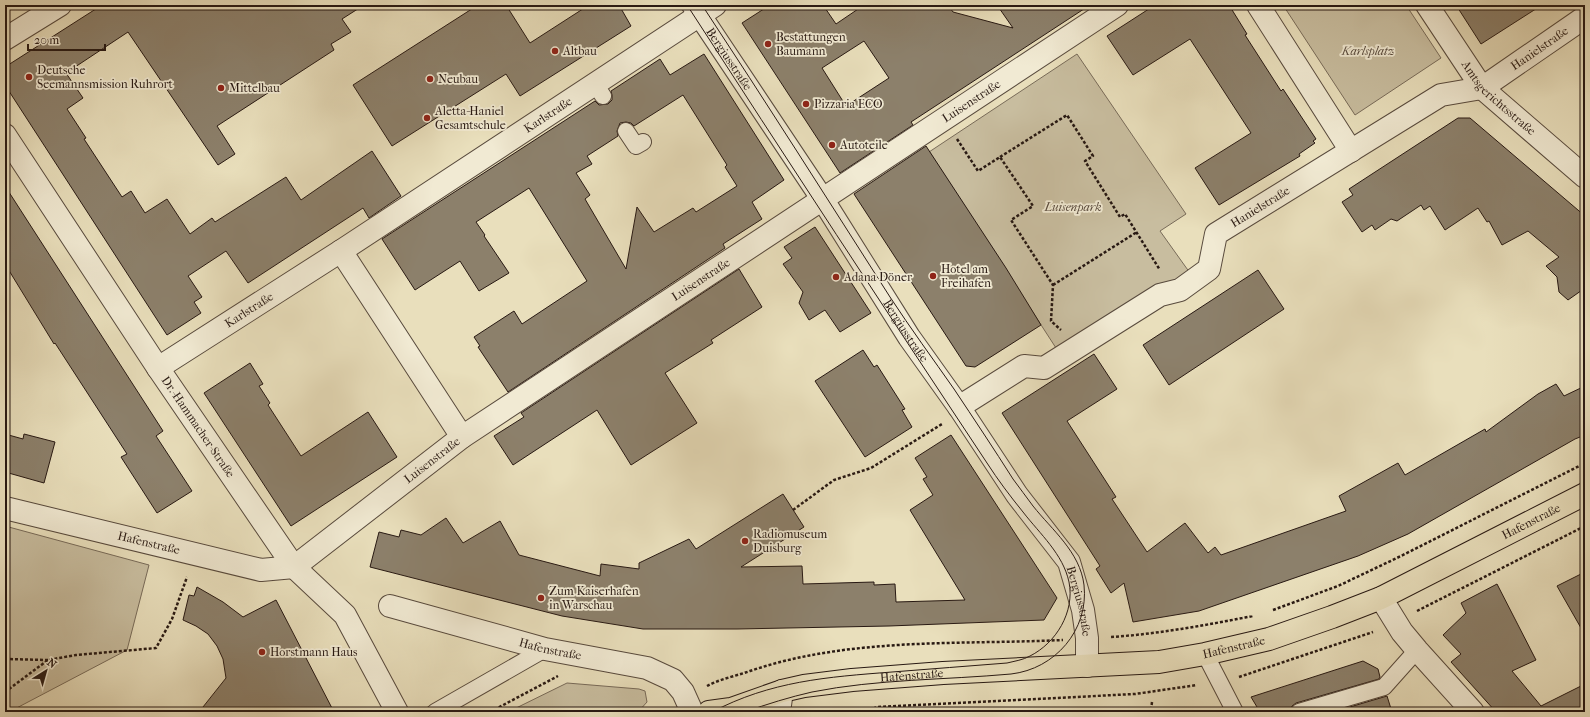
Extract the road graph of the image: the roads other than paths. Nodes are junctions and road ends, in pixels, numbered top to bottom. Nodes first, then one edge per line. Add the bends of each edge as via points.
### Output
1 (60, 5) edge
2 (1116, 5) edge
3 (1258, 5) edge
4 (1427, 5) edge
5 (702, 8) edge
6 (1585, 17) edge
7 (5, 39) edge
8 (1482, 88) junction
9 (626, 131) dead end
10 (5, 135) edge
11 (643, 142) dead end
12 (1351, 151) junction
13 (1585, 177) edge
14 (823, 200) junction
15 (341, 251) junction
16 (158, 368) junction
17 (959, 408) junction
18 (462, 438) junction
19 (1585, 494) edge
20 (5, 508) edge
21 (294, 568) junction
22 (1381, 598) junction
23 (390, 606) dead end
24 (544, 649) junction
25 (1417, 650) junction
26 (1206, 654) junction
27 (1087, 666) junction
28 (780, 702) edge
29 (730, 710) edge
30 (397, 712) edge
31 (435, 712) edge
32 (692, 712) edge
33 (709, 712) edge
34 (1235, 712) edge
35 (1299, 712) edge
36 (1473, 712) edge

1 - 7 street
2 - 14 street, Luisenstraße
3 - 12 street
4 - 8 street, Amtsgerichtsstraße
5 - 14 street, Bergiusstraße
5 - 15 street, Karlstraße via 599,90
6 - 8 street, Hanielstraße
8 - 12 street, Hanielstraße via 1441,95
8 - 13 street, Amtsgerichtsstraße
9 - 11 lane via 636,146
10 - 16 street, Dr.-Hammacher-Straße
12 - 17 street, Hanielstraße via 1216,234 1209,269 1180,290 1160,295 1044,368 1024,366
14 - 17 street, Bergiusstraße via 909,338
14 - 18 street, Luisenstraße
15 - 16 street, Karlstraße
15 - 18 street
16 - 21 street, Dr.-Hammacher-Straße
17 - 27 street, Bergiusstraße via 1017,495 1069,562 1083,610
18 - 21 street, Luisenstraße
19 - 22 main road, Hafenstraße
20 - 21 street, Hafenstraße via 261,570
21 - 30 street, Dr.-Hammacher-Straße via 345,615
22 - 25 street via 1402,632
22 - 26 main road, Hafenstraße via 1269,639
23 - 24 street, Hafenstraße
24 - 31 lane
24 - 32 street, Hafenstraße via 647,668 673,680 683,692
25 - 35 lane via 1384,687
25 - 36 street
26 - 27 main road, Hafenstraße via 1159,662
26 - 34 lane
27 - 28 main road, Hafenstraße via 852,680 804,686
28 - 29 main road, Hafenstraße
29 - 33 main road, Hafenstraße

